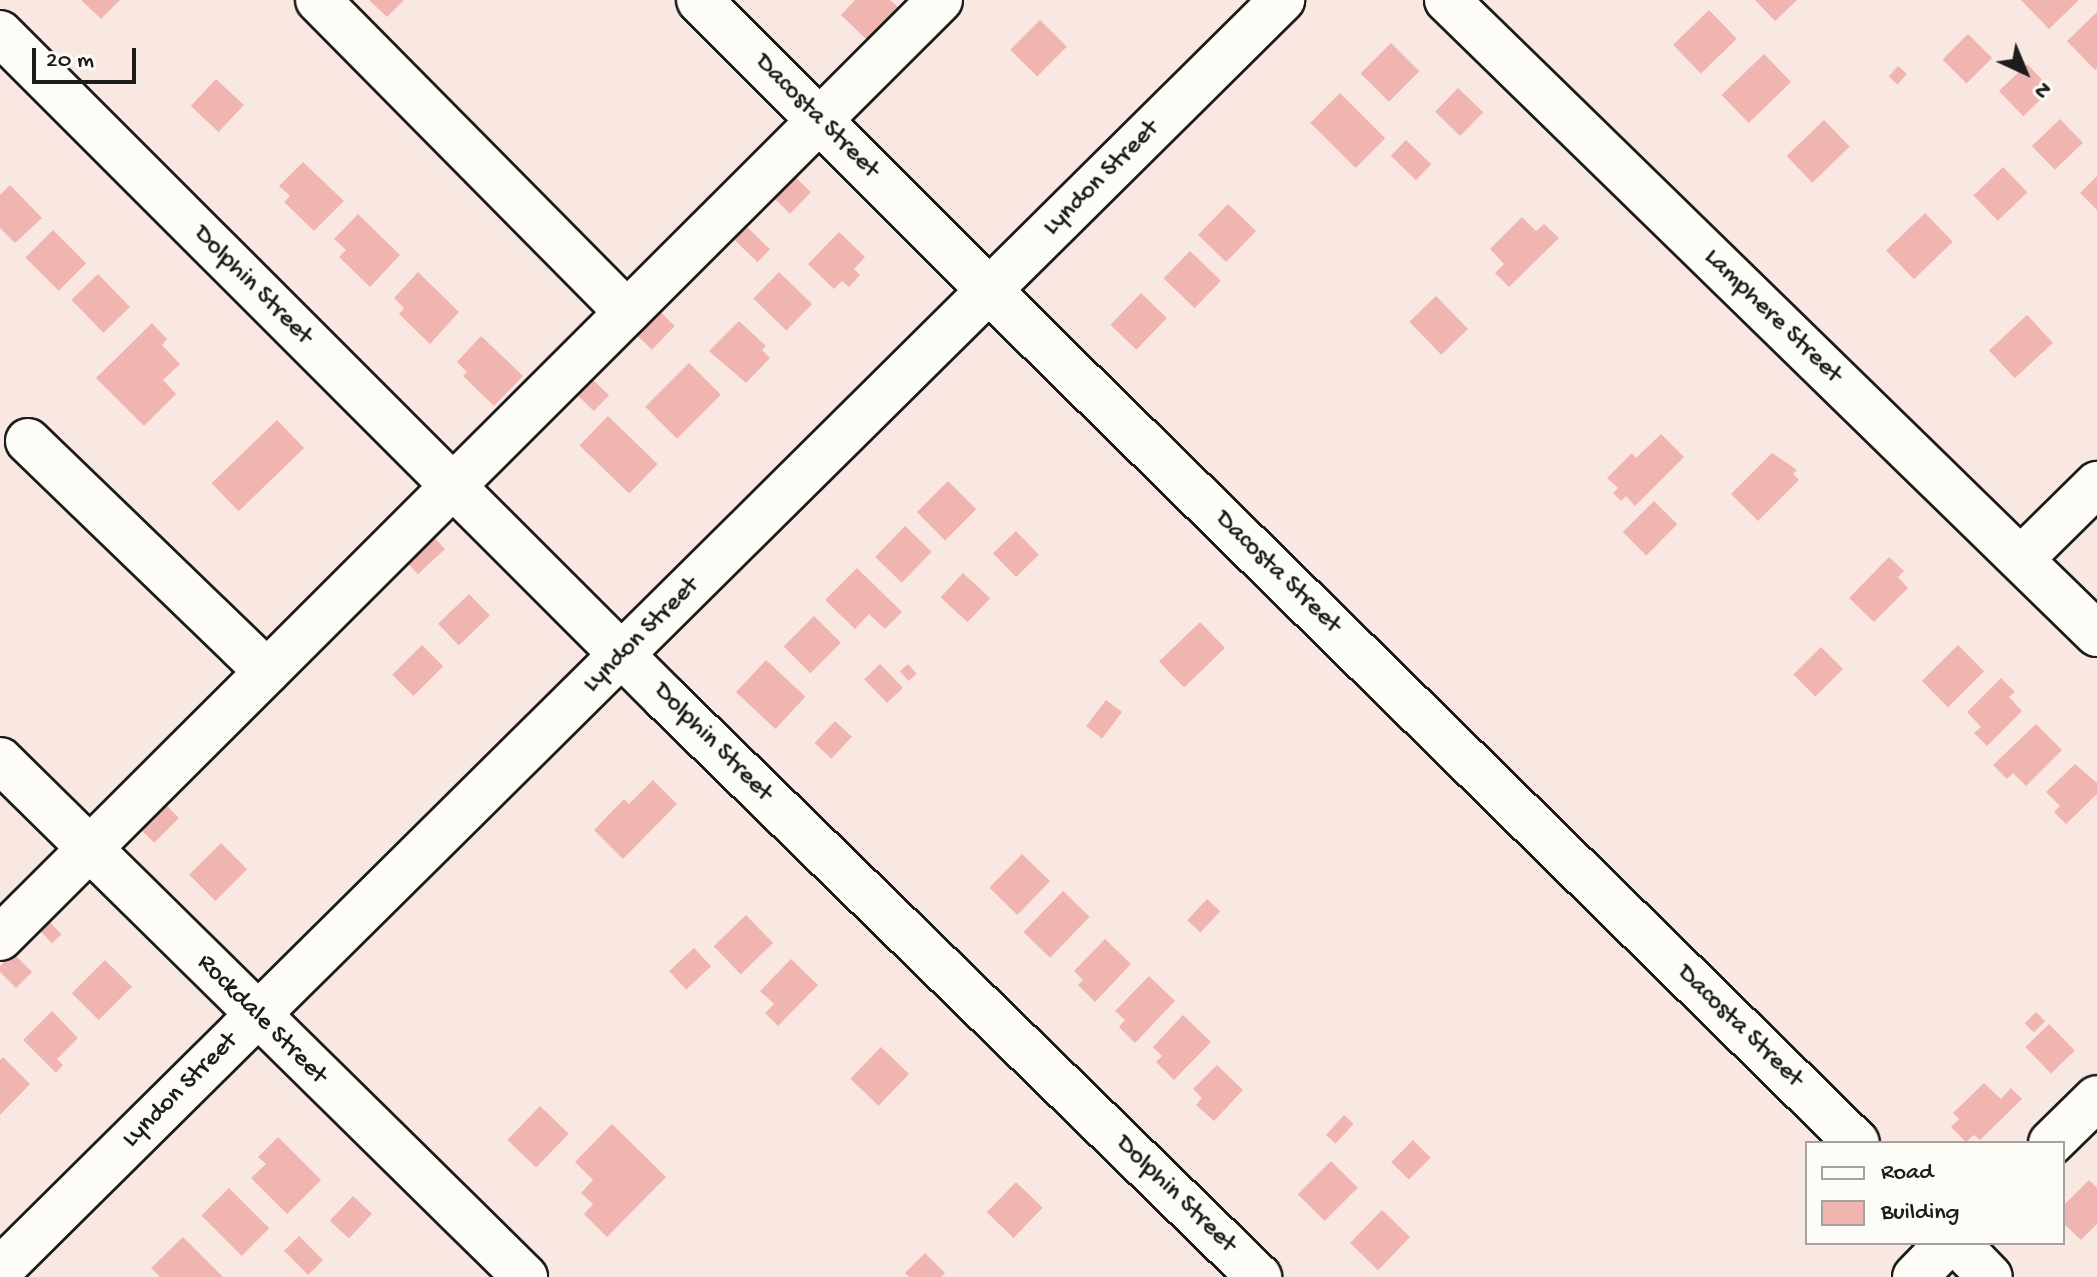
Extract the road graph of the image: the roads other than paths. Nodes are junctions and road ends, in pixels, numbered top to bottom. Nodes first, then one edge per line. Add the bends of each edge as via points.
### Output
1 (318, 0) edge
2 (699, 0) edge
3 (940, 0) edge
4 (1282, 0) edge
5 (1447, 0) edge
6 (0, 33) edge
7 (819, 121) junction
8 (991, 291) junction
9 (627, 312) junction
10 (28, 441) dead end
11 (2097, 484) edge
12 (453, 486) junction
13 (2021, 559) junction
14 (2097, 634) edge
15 (623, 654) junction
16 (267, 672) junction
17 (0, 760) edge
18 (89, 849) junction
19 (0, 938) edge
20 (257, 1015) junction
21 (2097, 1098) edge
22 (1855, 1141) edge
23 (2053, 1141) edge
24 (1946, 1245) edge
25 (1959, 1245) edge
26 (0, 1270) edge
27 (525, 1277) edge
28 (1259, 1277) edge
29 (1915, 1277) edge
30 (1990, 1277) edge

1 - 9 street
2 - 7 street, Dacosta Street
3 - 7 street
4 - 8 street, Lyndon Street
5 - 13 street, Lamphere Street
6 - 12 street, Dolphin Street
7 - 8 street, Dacosta Street
7 - 9 street
8 - 15 street, Lyndon Street
8 - 22 street, Dacosta Street
9 - 12 street
10 - 16 street
11 - 13 street
12 - 15 street, Dolphin Street
12 - 16 street
13 - 14 street, Lamphere Street
15 - 20 street, Lyndon Street
15 - 28 street, Dolphin Street
16 - 18 street
17 - 18 street, Rockdale Street
18 - 19 street
18 - 20 street, Rockdale Street
20 - 26 street, Lyndon Street
20 - 27 street, Rockdale Street
21 - 23 street
24 - 29 street
25 - 30 street

